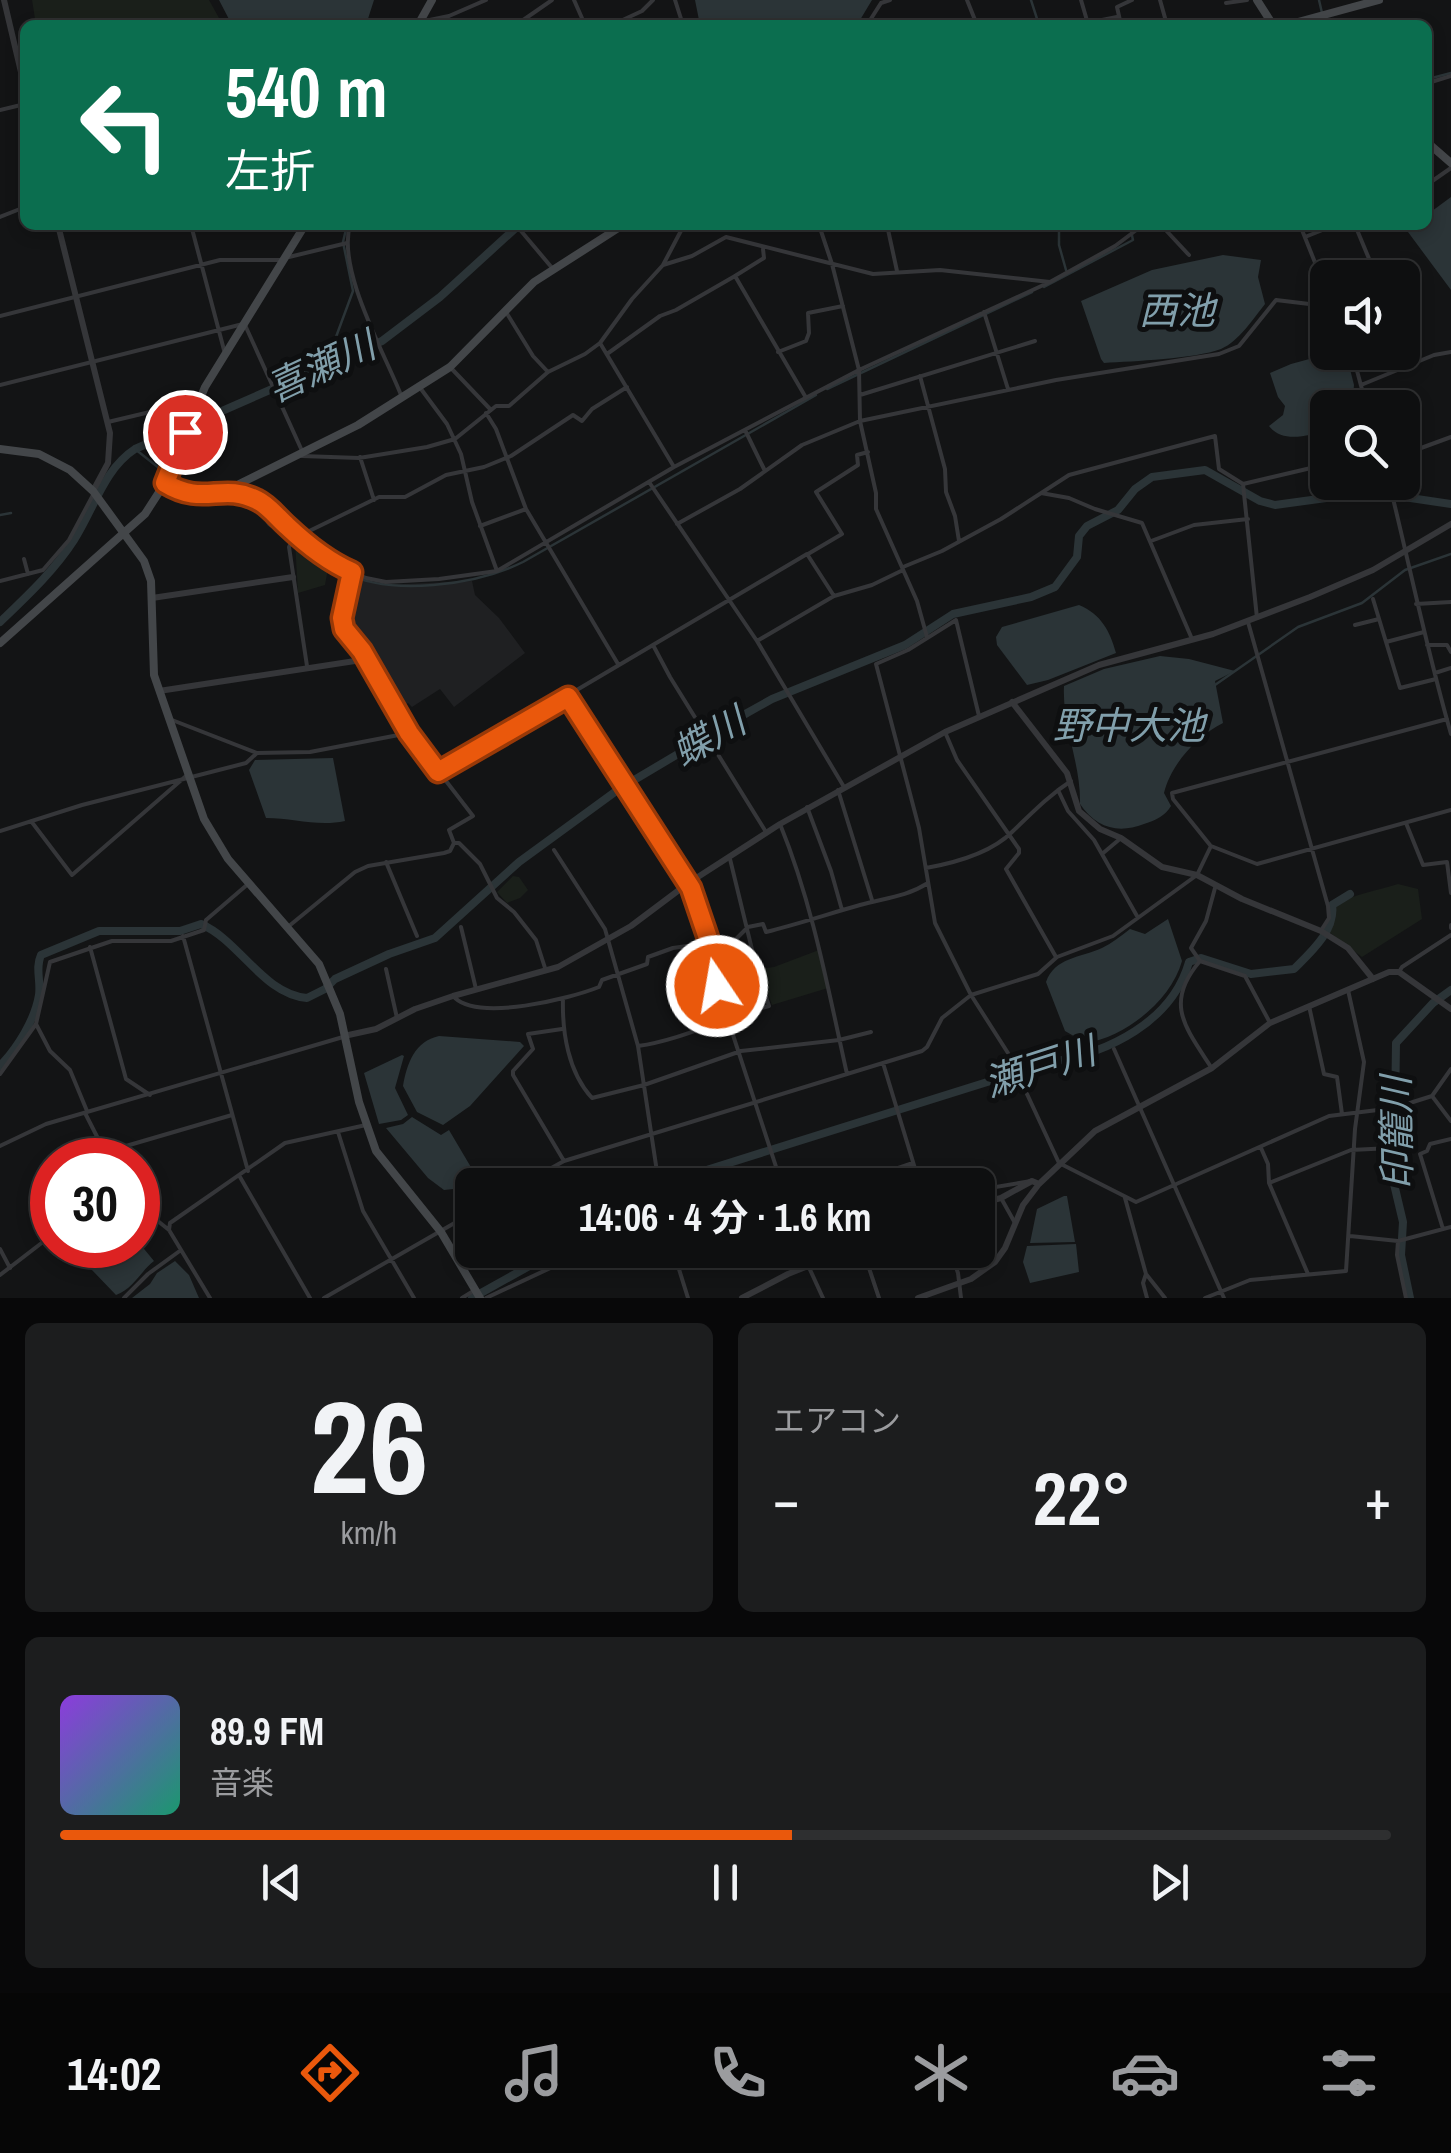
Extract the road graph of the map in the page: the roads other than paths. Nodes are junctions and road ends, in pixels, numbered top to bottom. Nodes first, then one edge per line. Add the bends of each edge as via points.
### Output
1 (4, 0) edge
2 (486, 0) edge
3 (552, 0) edge
4 (653, 0) edge
5 (890, 0) edge
6 (1132, 0) edge
7 (1247, 0) edge
8 (1379, 0) edge
9 (1226, 3) dead end
10 (3, 11) edge
11 (1118, 16) junction
12 (432, 20) edge
13 (523, 20) edge
14 (623, 20) edge
15 (870, 20) edge
16 (1103, 20) edge
17 (1120, 20) edge
18 (1305, 20) edge
19 (20, 71) edge
20 (1432, 147) edge
21 (1451, 165) edge
22 (59, 230) edge
23 (193, 230) edge
24 (302, 230) edge
25 (349, 230) edge
26 (520, 230) edge
27 (615, 230) edge
28 (681, 230) edge
29 (820, 230) edge
30 (889, 230) edge
31 (1136, 230) edge
32 (1166, 230) edge
33 (1302, 230) edge
34 (1322, 230) edge
35 (1357, 230) edge
36 (1305, 237) junction
37 (345, 244) junction
38 (763, 249) junction
39 (1189, 255) dead end
40 (282, 259) junction
41 (1370, 260) edge
42 (832, 264) junction
43 (662, 265) junction
44 (202, 266) junction
45 (553, 269) junction
46 (897, 271) junction
47 (735, 276) junction
48 (1050, 282) junction
49 (76, 298) junction
50 (843, 306) junction
51 (506, 312) junction
52 (984, 312) junction
53 (0, 316) edge
54 (244, 323) junction
55 (219, 329) junction
56 (1035, 341) dead end
57 (600, 343) junction
58 (778, 352) junction
59 (1451, 352) edge
60 (997, 353) junction
61 (225, 354) junction
62 (607, 354) junction
63 (93, 361) junction
64 (450, 368) junction
65 (859, 370) junction
66 (1357, 370) edge
67 (548, 372) junction
68 (920, 376) junction
69 (0, 385) edge
70 (1361, 385) junction
71 (419, 386) junction
72 (626, 387) junction
73 (1008, 389) junction
74 (1362, 390) edge
75 (860, 395) junction
76 (402, 397) junction
77 (806, 398) junction
78 (199, 400) junction
79 (930, 408) junction
80 (488, 412) junction
81 (860, 421) junction
82 (108, 422) junction
83 (745, 430) junction
84 (1451, 437) edge
85 (455, 439) junction
86 (0, 449) edge
87 (1420, 449) edge
88 (868, 452) junction
89 (300, 454) junction
90 (360, 457) junction
91 (504, 458) junction
92 (674, 467) junction
93 (1310, 468) edge
94 (463, 470) junction
95 (764, 470) junction
96 (649, 482) junction
97 (165, 483) junction
98 (1243, 484) junction
99 (222, 492) junction
100 (94, 493) junction
101 (1041, 493) junction
102 (374, 500) junction
103 (1393, 500) edge
104 (526, 509) junction
105 (1248, 519) junction
106 (677, 524) junction
107 (1451, 524) edge
108 (480, 526) junction
109 (124, 533) junction
110 (297, 535) junction
111 (1150, 541) junction
112 (546, 542) junction
113 (959, 543) junction
114 (1406, 551) junction
115 (807, 554) junction
116 (24, 559) dead end
117 (903, 568) junction
118 (497, 571) junction
119 (352, 572) junction
120 (28, 574) junction
121 (293, 578) junction
122 (0, 580) edge
123 (834, 596) junction
124 (152, 598) junction
125 (1373, 599) dead end
126 (728, 600) junction
127 (1451, 602) edge
128 (1416, 604) junction
129 (1258, 618) junction
130 (1379, 618) junction
131 (1248, 622) junction
132 (1355, 625) dead end
133 (1424, 632) junction
134 (928, 637) junction
135 (1192, 639) junction
136 (757, 641) junction
137 (1386, 642) junction
138 (0, 644) edge
139 (654, 646) junction
140 (1427, 646) junction
141 (1451, 652) edge
142 (368, 659) junction
143 (618, 664) junction
144 (1451, 668) edge
145 (307, 669) junction
146 (1435, 676) junction
147 (158, 691) junction
148 (568, 697) junction
149 (1012, 702) junction
150 (979, 716) junction
151 (169, 719) junction
152 (1446, 719) junction
153 (945, 732) junction
154 (409, 733) junction
155 (1451, 734) edge
156 (257, 753) junction
157 (900, 755) junction
158 (1287, 762) junction
159 (438, 772) junction
160 (188, 776) junction
161 (1071, 782) junction
162 (841, 788) junction
163 (1058, 790) junction
164 (807, 808) junction
165 (1451, 810) edge
166 (31, 822) junction
167 (1406, 823) junction
168 (780, 824) junction
169 (0, 832) edge
170 (766, 832) junction
171 (1011, 834) junction
172 (1121, 838) junction
173 (454, 843) junction
174 (1211, 846) junction
175 (1311, 849) junction
176 (554, 850) dead end
177 (1102, 854) junction
178 (729, 856) junction
179 (386, 862) junction
180 (926, 868) junction
181 (1197, 875) junction
182 (249, 883) junction
183 (928, 883) junction
184 (1216, 883) junction
185 (687, 884) junction
186 (1451, 893) edge
187 (872, 902) junction
188 (842, 910) junction
189 (1137, 916) junction
190 (812, 921) junction
191 (289, 926) junction
192 (460, 926) dead end
193 (748, 928) junction
194 (1451, 929) edge
195 (1321, 931) junction
196 (183, 936) junction
197 (417, 936) dead end
198 (608, 940) junction
199 (709, 941) junction
200 (90, 948) junction
201 (1056, 958) junction
202 (1200, 961) junction
203 (386, 969) dead end
204 (546, 972) junction
205 (1399, 972) junction
206 (616, 974) junction
207 (1373, 978) junction
208 (476, 989) junction
209 (1348, 990) junction
210 (972, 995) junction
211 (453, 996) junction
212 (563, 998) junction
213 (1309, 1006) junction
214 (1451, 1009) edge
215 (728, 1016) junction
216 (397, 1020) junction
217 (1270, 1023) junction
218 (36, 1024) junction
219 (562, 1029) junction
220 (870, 1032) dead end
221 (343, 1036) junction
222 (839, 1040) junction
223 (638, 1046) junction
224 (1114, 1049) dead end
225 (740, 1051) junction
226 (883, 1063) junction
227 (1212, 1068) junction
228 (1451, 1069) edge
229 (220, 1072) junction
230 (0, 1074) edge
231 (846, 1074) junction
232 (644, 1085) junction
233 (150, 1094) junction
234 (1432, 1096) junction
235 (756, 1101) junction
236 (1139, 1106) junction
237 (1390, 1108) junction
238 (1357, 1111) junction
239 (85, 1113) junction
240 (1342, 1114) junction
241 (232, 1115) junction
242 (1451, 1121) edge
243 (366, 1125) junction
244 (338, 1132) junction
245 (649, 1134) junction
246 (98, 1138) edge
247 (154, 1138) edge
248 (1451, 1139) edge
249 (0, 1146) edge
250 (1261, 1148) junction
251 (1354, 1150) junction
252 (564, 1160) junction
253 (1059, 1163) junction
254 (913, 1164) junction
255 (550, 1168) edge
256 (655, 1168) edge
257 (776, 1168) edge
258 (902, 1168) edge
259 (914, 1168) edge
260 (248, 1171) junction
261 (240, 1176) junction
262 (1035, 1182) junction
263 (1269, 1183) junction
264 (995, 1186) edge
265 (1175, 1186) junction
266 (1001, 1198) junction
267 (1125, 1198) junction
268 (995, 1200) edge
269 (1014, 1222) junction
270 (160, 1223) edge
271 (455, 1223) edge
272 (1451, 1227) edge
273 (1442, 1229) junction
274 (169, 1230) junction
275 (440, 1232) junction
276 (1350, 1236) junction
277 (1398, 1240) junction
278 (0, 1249) edge
279 (181, 1250) junction
280 (30, 1253) edge
281 (392, 1259) junction
282 (10, 1268) junction
283 (545, 1268) edge
284 (679, 1268) edge
285 (804, 1268) edge
286 (809, 1268) edge
287 (868, 1268) edge
288 (955, 1268) edge
289 (1146, 1274) junction
290 (1309, 1275) junction
291 (0, 1276) edge
292 (960, 1283) junction
293 (480, 1295) edge
294 (1223, 1295) edge
295 (124, 1298) edge
296 (210, 1298) edge
297 (310, 1298) edge
298 (324, 1298) edge
299 (414, 1298) edge
300 (462, 1298) edge
301 (688, 1298) edge
302 (742, 1298) edge
303 (824, 1298) edge
304 (879, 1298) edge
305 (918, 1298) edge
306 (961, 1298) edge
307 (1147, 1298) edge
308 (1165, 1298) edge
309 (1205, 1298) edge
310 (1406, 1298) edge

1 - 10 street
2 - 12 street
3 - 13 street
4 - 14 street
5 - 15 street
6 - 11 street via 1117,6
7 - 9 street
8 - 18 main road
10 - 19 street
11 - 16 street
11 - 17 street
20 - 21 main road
22 - 49 street
23 - 44 street
24 - 40 main road
25 - 37 street
26 - 45 street
27 - 45 main road
28 - 43 street
29 - 42 street
30 - 46 street
31 - 48 street
32 - 39 street
33 - 36 street
34 - 36 street
35 - 41 street
36 - 73 street via 1326,306 1276,300 1239,346 1219,354
37 - 40 street
37 - 76 street
38 - 42 street
38 - 43 street via 726,238
38 - 47 street via 764,258
40 - 44 street
40 - 54 main road
42 - 46 street via 872,274
42 - 50 street
43 - 57 street
44 - 49 street
44 - 55 street
45 - 51 main road
46 - 48 street
47 - 58 street
47 - 62 street
48 - 52 street
49 - 53 street
49 - 63 street
50 - 58 street via 808,312 806,341
50 - 65 street
51 - 64 main road
51 - 67 street
52 - 60 street
52 - 65 street
54 - 55 street
54 - 61 main road
54 - 89 street
55 - 61 street
55 - 63 street
56 - 60 street
57 - 62 street
57 - 67 street
58 - 77 street
59 - 70 street
60 - 68 street
60 - 73 street
61 - 78 main road
62 - 72 street
63 - 69 street
63 - 82 street
64 - 71 main road
64 - 80 street
65 - 75 street
65 - 77 street
66 - 70 street
67 - 80 street via 509,406
68 - 75 street
68 - 79 street
70 - 74 street
71 - 76 main road
71 - 85 street
72 - 91 street via 582,421 574,415
72 - 92 street
73 - 79 street
75 - 81 street
76 - 89 main road
77 - 83 street
78 - 82 street
78 - 97 main road
79 - 81 street
79 - 113 street
80 - 85 street
80 - 91 street
81 - 88 street
81 - 95 street
82 - 100 street via 108,463
83 - 92 street
83 - 95 street
84 - 87 street
85 - 90 street
85 - 94 street
86 - 100 main road via 56,461
88 - 115 street via 816,492 842,534
88 - 117 street via 876,509
89 - 90 street
89 - 99 main road
90 - 102 street
91 - 94 street
91 - 104 street
92 - 96 street
93 - 98 street
94 - 102 street via 405,497
94 - 108 street
95 - 106 street
96 - 106 street
96 - 112 street
97 - 99 main road via 192,496
97 - 109 main road
98 - 101 street via 1219,470 1215,436 1093,466
98 - 105 street
99 - 110 street via 259,501
100 - 109 main road
100 - 120 street via 63,548 44,570
101 - 111 street via 1142,523
101 - 113 street
102 - 110 street
103 - 114 street
104 - 108 street
104 - 112 street
105 - 111 street via 1194,525
105 - 129 street
106 - 126 street
107 - 114 street
108 - 118 street
109 - 124 main road via 149,571
109 - 138 main road
110 - 119 street
110 - 121 street via 288,547
111 - 135 street
112 - 118 street
112 - 143 street
113 - 117 street
114 - 128 street
114 - 129 street
115 - 123 street
115 - 126 street
116 - 120 street
117 - 123 street via 872,586
117 - 134 street
118 - 119 street via 386,582
119 - 142 street via 342,625
120 - 122 street
121 - 124 street
121 - 145 street
123 - 136 street
124 - 147 main road
125 - 130 street
126 - 136 street
126 - 139 street
127 - 128 street
128 - 133 street
129 - 131 street
130 - 132 street
130 - 137 street
131 - 135 street
131 - 158 street
133 - 137 street
133 - 140 street
134 - 150 street via 956,620
134 - 157 street via 876,664
135 - 149 street via 1099,665
136 - 162 street
137 - 146 street via 1400,688
139 - 143 street
139 - 170 street
140 - 141 street via 1447,645
140 - 146 street
142 - 145 street
142 - 154 street
143 - 148 street
144 - 146 street
145 - 147 street
146 - 152 street
147 - 151 main road
148 - 159 street
148 - 185 street
149 - 150 street
149 - 161 street
150 - 153 street
151 - 156 street
151 - 160 main road
152 - 155 street
152 - 158 street
153 - 157 street
153 - 171 street
154 - 156 street via 310,752
154 - 159 street
156 - 160 street via 246,763
157 - 162 street
157 - 180 street
158 - 174 street via 1172,793
158 - 175 street
159 - 173 street via 473,816 449,830
160 - 166 street
160 - 166 street via 72,875
160 - 182 main road via 217,844
161 - 163 street
161 - 172 street via 1079,810
162 - 164 street
162 - 187 street
163 - 171 street
163 - 177 street
164 - 168 street
164 - 188 street
165 - 167 street
166 - 169 street
167 - 175 street
167 - 186 street via 1423,865 1448,862
168 - 170 street
168 - 190 street
170 - 178 street
171 - 180 street via 962,860
171 - 201 street via 1019,853 1006,869
172 - 177 street
172 - 181 street via 1162,867
173 - 179 street via 444,853
173 - 204 street via 480,864 497,898 536,940
174 - 175 street via 1257,864
174 - 181 street
175 - 195 street via 1328,906
176 - 198 street
177 - 189 street
178 - 185 street
178 - 193 street
179 - 191 street via 355,872
179 - 197 street
180 - 183 street
181 - 184 street
181 - 189 street
182 - 191 main road
182 - 196 street via 206,920 204,930
183 - 187 street via 912,894
183 - 210 street via 934,923
184 - 195 street
184 - 202 street via 1206,921 1192,942
185 - 198 street
185 - 199 street
187 - 188 street
188 - 190 street
189 - 201 street via 1113,936
190 - 193 street via 766,932 764,924
190 - 222 street
191 - 221 main road via 330,986
192 - 208 street
193 - 199 street via 736,939
193 - 215 street via 769,1006
194 - 205 street
195 - 207 street via 1348,948
196 - 200 street
196 - 229 street
198 - 204 street
198 - 206 street
199 - 206 street via 659,953
199 - 215 street
200 - 218 street via 48,965
200 - 233 street via 126,1079
201 - 210 street via 1038,974
202 - 217 street via 1246,976
202 - 227 street via 1178,997
203 - 216 street
204 - 208 street
205 - 207 street
205 - 214 street
206 - 212 street
206 - 223 street
207 - 209 street
208 - 211 street
209 - 213 street
209 - 238 street via 1364,1062
210 - 226 street via 942,1018 927,1047
210 - 253 street via 1017,1070
211 - 212 street via 468,1007 487,1008
211 - 216 street
212 - 219 street
213 - 217 street
213 - 240 street via 1324,1074 1337,1077
215 - 223 street
215 - 225 street
216 - 221 street
217 - 227 street
218 - 230 street
218 - 239 street via 70,1070
219 - 232 street via 589,1096
219 - 252 street via 528,1034 533,1049 513,1075
220 - 222 street
221 - 229 street
221 - 243 main road
222 - 225 street
222 - 231 street
223 - 232 street
224 - 236 street
225 - 232 street
225 - 235 street
226 - 231 street
226 - 254 street
227 - 236 street
228 - 234 street
229 - 233 street
229 - 241 street
231 - 235 street
232 - 245 street
233 - 239 street
234 - 237 street
234 - 242 street
235 - 245 street
235 - 257 street
236 - 253 street via 1081,1141
236 - 265 street
237 - 238 street
237 - 251 street via 1391,1148
238 - 240 street
238 - 251 street
239 - 246 street
239 - 249 street
240 - 250 street
241 - 247 street
241 - 260 street
243 - 244 street
243 - 275 main road via 376,1151
244 - 260 street via 285,1143
244 - 281 street via 356,1196
245 - 252 street
245 - 256 street
248 - 273 street via 1420,1154
250 - 263 street
250 - 265 street
251 - 263 street
251 - 276 street
252 - 255 street
253 - 262 street
253 - 267 street
254 - 258 street
254 - 259 street
260 - 261 street
261 - 274 street
261 - 297 street
262 - 264 street
262 - 266 street
262 - 269 street
263 - 290 street
265 - 267 street via 1136,1202
265 - 294 street
266 - 268 street
266 - 269 street
267 - 289 street
269 - 292 street via 995,1262
270 - 274 street
271 - 275 street
272 - 273 street
273 - 277 street
274 - 279 street
275 - 281 street
275 - 293 main road
276 - 277 street
276 - 290 street via 1346,1271
277 - 310 street
278 - 282 street
279 - 295 street
279 - 296 street
280 - 282 street
281 - 298 street
281 - 299 street
282 - 291 street
283 - 293 street
284 - 301 street
285 - 302 street
286 - 303 street
287 - 304 street
288 - 292 street
289 - 307 street
289 - 308 street
290 - 294 street via 1250,1280
292 - 305 street
292 - 306 street
293 - 300 street
294 - 309 street

